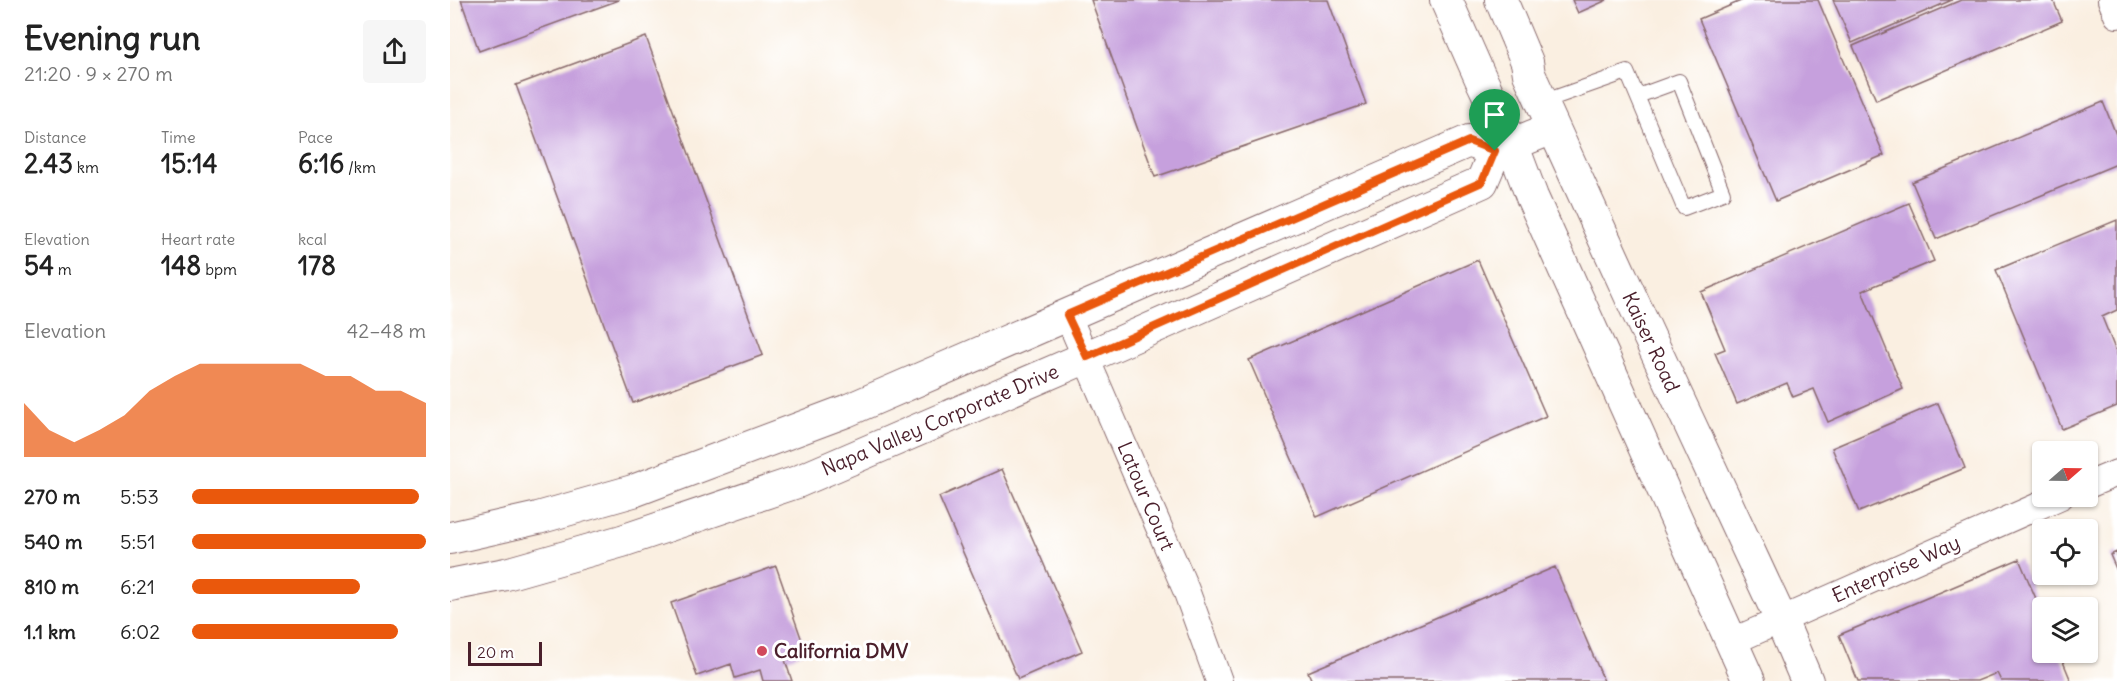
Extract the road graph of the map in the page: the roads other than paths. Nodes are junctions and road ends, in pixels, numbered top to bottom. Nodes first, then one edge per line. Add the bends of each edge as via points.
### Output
1 (1446, 0) edge
2 (1501, 0) edge
3 (2111, 0) edge
4 (2117, 15) edge
5 (1638, 96) junction
6 (1548, 115) junction
7 (1504, 148) junction
8 (1067, 315) junction
9 (1087, 357) junction
10 (2117, 473) edge
11 (2098, 481) edge
12 (2036, 507) edge
13 (450, 538) edge
14 (450, 585) edge
15 (1781, 620) junction
16 (1731, 642) junction
17 (1219, 681) edge
18 (1749, 681) edge
19 (1807, 681) edge

1 - 7 street via 1480,77
2 - 6 street, Kaiser Road
3 - 4 street
5 - 5 lane via 1684,208 1723,193 1679,81
5 - 6 lane via 1628,72
6 - 7 street
6 - 15 street, Kaiser Road
7 - 8 street via 1469,141
7 - 9 street, Napa Valley Corporate Drive via 1482,182
7 - 16 street via 1532,198
8 - 9 street, Latour Court
8 - 13 street via 846,411 643,487 538,518
9 - 14 street, Napa Valley Corporate Drive via 797,482 622,541 506,574
9 - 17 street, Latour Court via 1186,590
10 - 11 street
12 - 15 street, Enterprise Way
15 - 16 street, Enterprise Way
15 - 19 street, Kaiser Road
16 - 18 street

